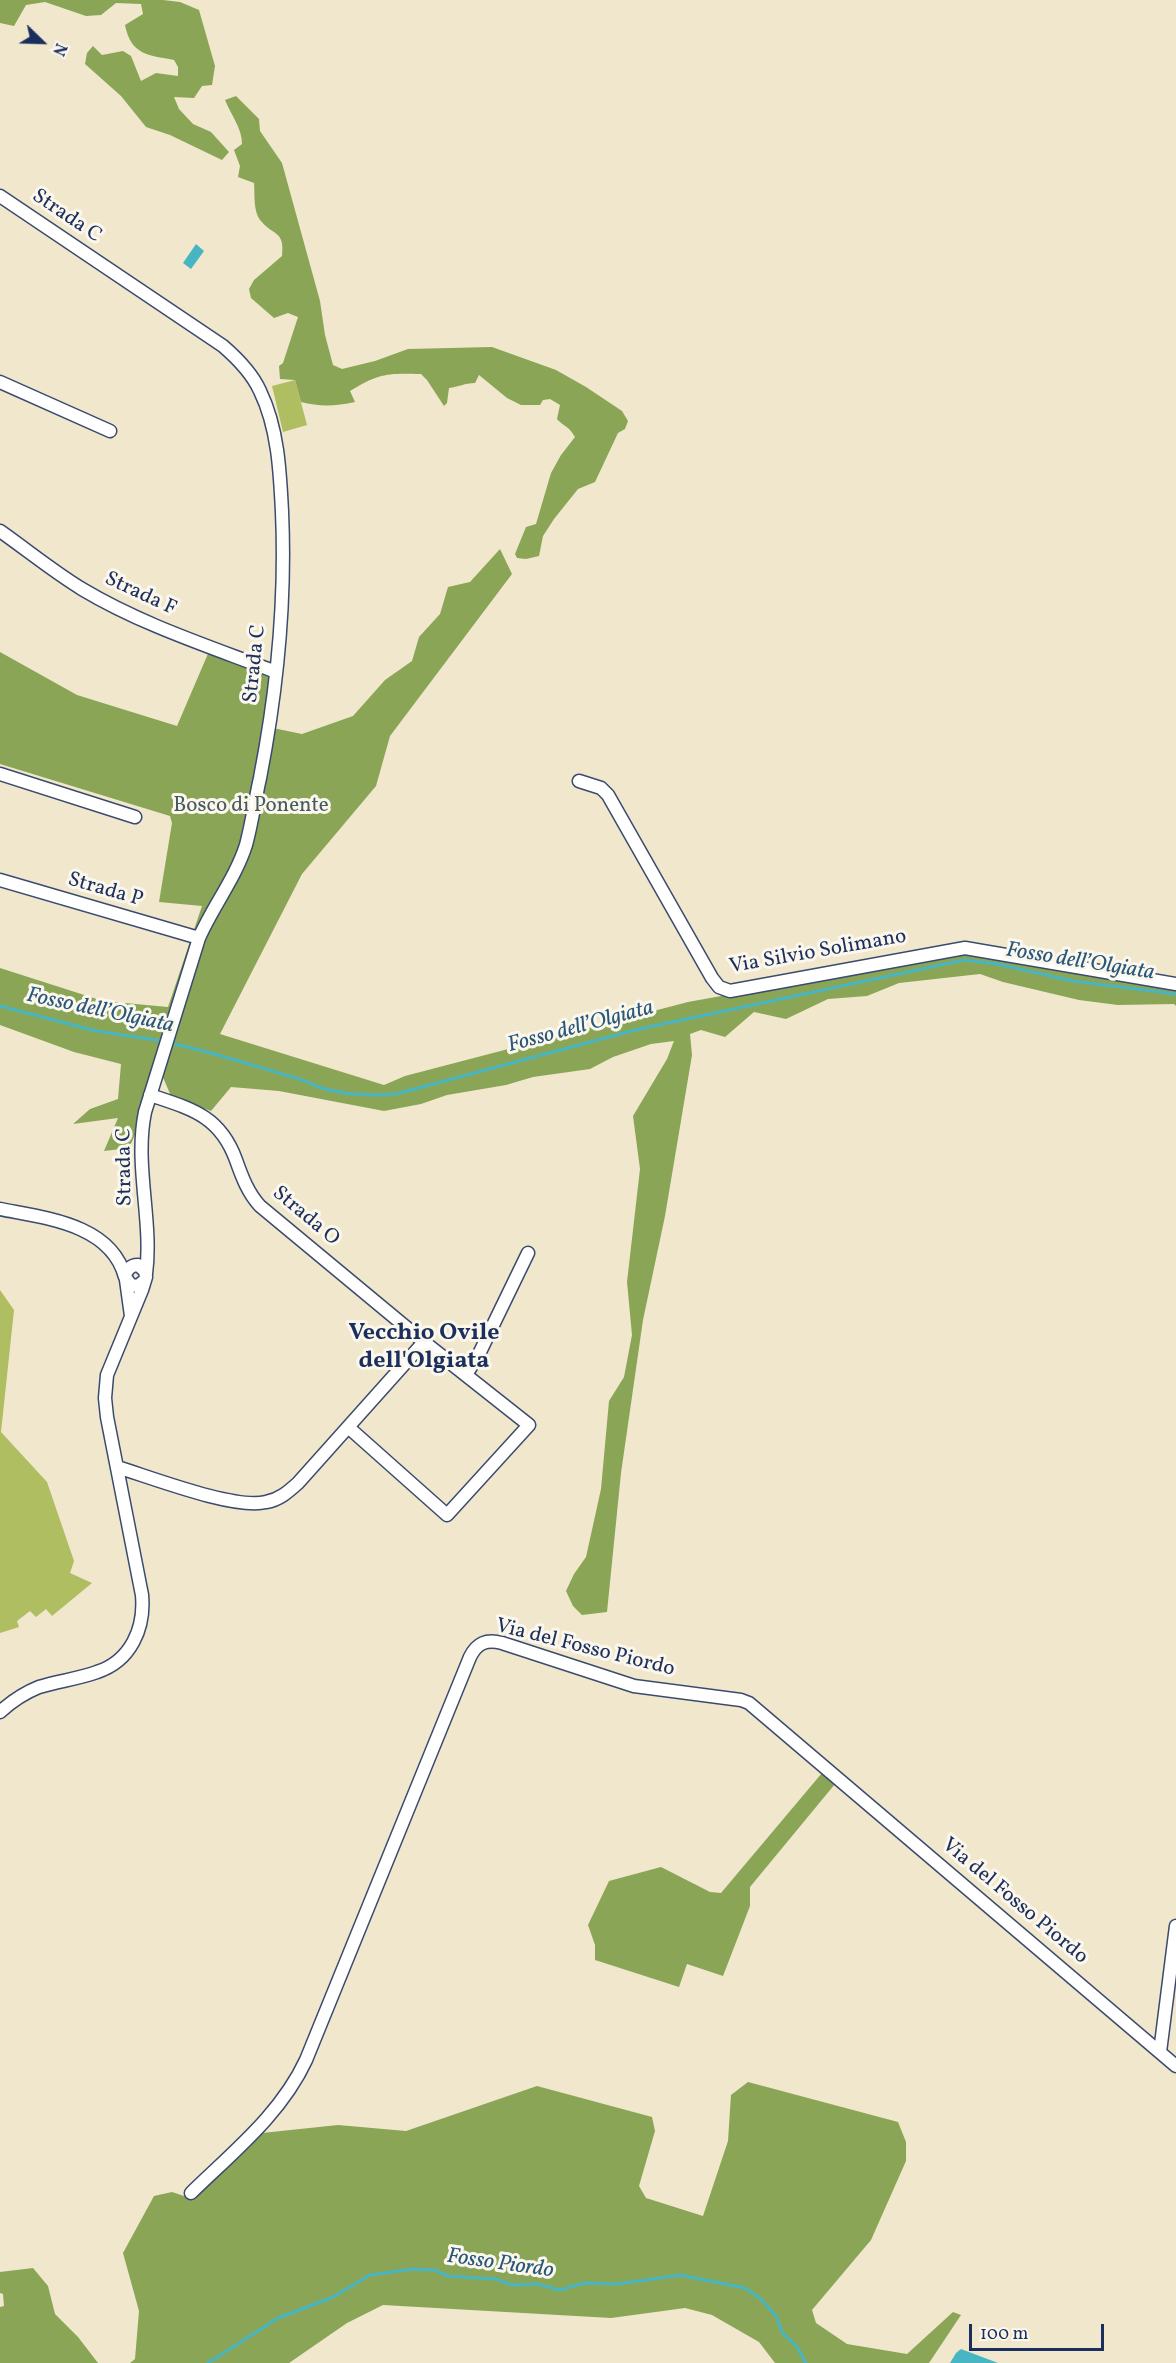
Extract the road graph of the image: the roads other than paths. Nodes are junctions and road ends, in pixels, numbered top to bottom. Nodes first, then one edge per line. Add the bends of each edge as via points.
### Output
1 (0, 196) edge
2 (0, 382) edge
3 (110, 431) dead end
4 (0, 531) edge
5 (276, 672) junction
6 (0, 774) edge
7 (579, 781) dead end
8 (135, 817) dead end
9 (0, 880) edge
10 (200, 938) junction
11 (1176, 984) edge
12 (150, 1095) junction
13 (0, 1209) edge
14 (109, 1248) junction
15 (528, 1253) dead end
16 (141, 1271) junction
17 (125, 1279) junction
18 (131, 1317) junction
19 (424, 1342) junction
20 (466, 1375) junction
21 (348, 1427) junction
22 (117, 1467) junction
23 (0, 1712) edge
24 (1176, 1926) edge
25 (1160, 2052) junction
26 (1176, 2066) edge
27 (191, 2193) dead end

1 - 5 street, Strada C via 223,346 254,380 269,416 280,471 283,560
2 - 3 street
4 - 5 street, Strada F via 112,605
5 - 10 street, Strada C via 246,844
6 - 8 street
7 - 11 street, Via Silvio Solimano via 601,788 608,795 712,978 724,990 965,948
9 - 10 street, Strada P
10 - 12 street, Strada C
12 - 16 street, Strada C via 142,1141 148,1250
12 - 19 street, Strada O via 196,1113 220,1129 257,1203
13 - 14 street via 63,1223 93,1235
14 - 16 street
14 - 17 street via 118,1258
15 - 20 street
16 - 17 street via 127,1270
16 - 17 street via 141,1285 134,1286
16 - 18 street, Strada C
17 - 18 street
18 - 22 street, Strada C via 105,1386
19 - 20 street, Strada O
19 - 21 street
20 - 21 street, Strada O via 529,1425 447,1515
21 - 22 street via 298,1483 265,1503 245,1503 192,1491
22 - 23 street, Strada C via 141,1595 142,1619 136,1637 123,1656 106,1668 31,1690
24 - 25 street
25 - 26 street, Via del Fosso Piordo
25 - 27 street, Via del Fosso Piordo via 749,1704 634,1686 502,1643 485,1641 470,1657 295,2083 278,2107

